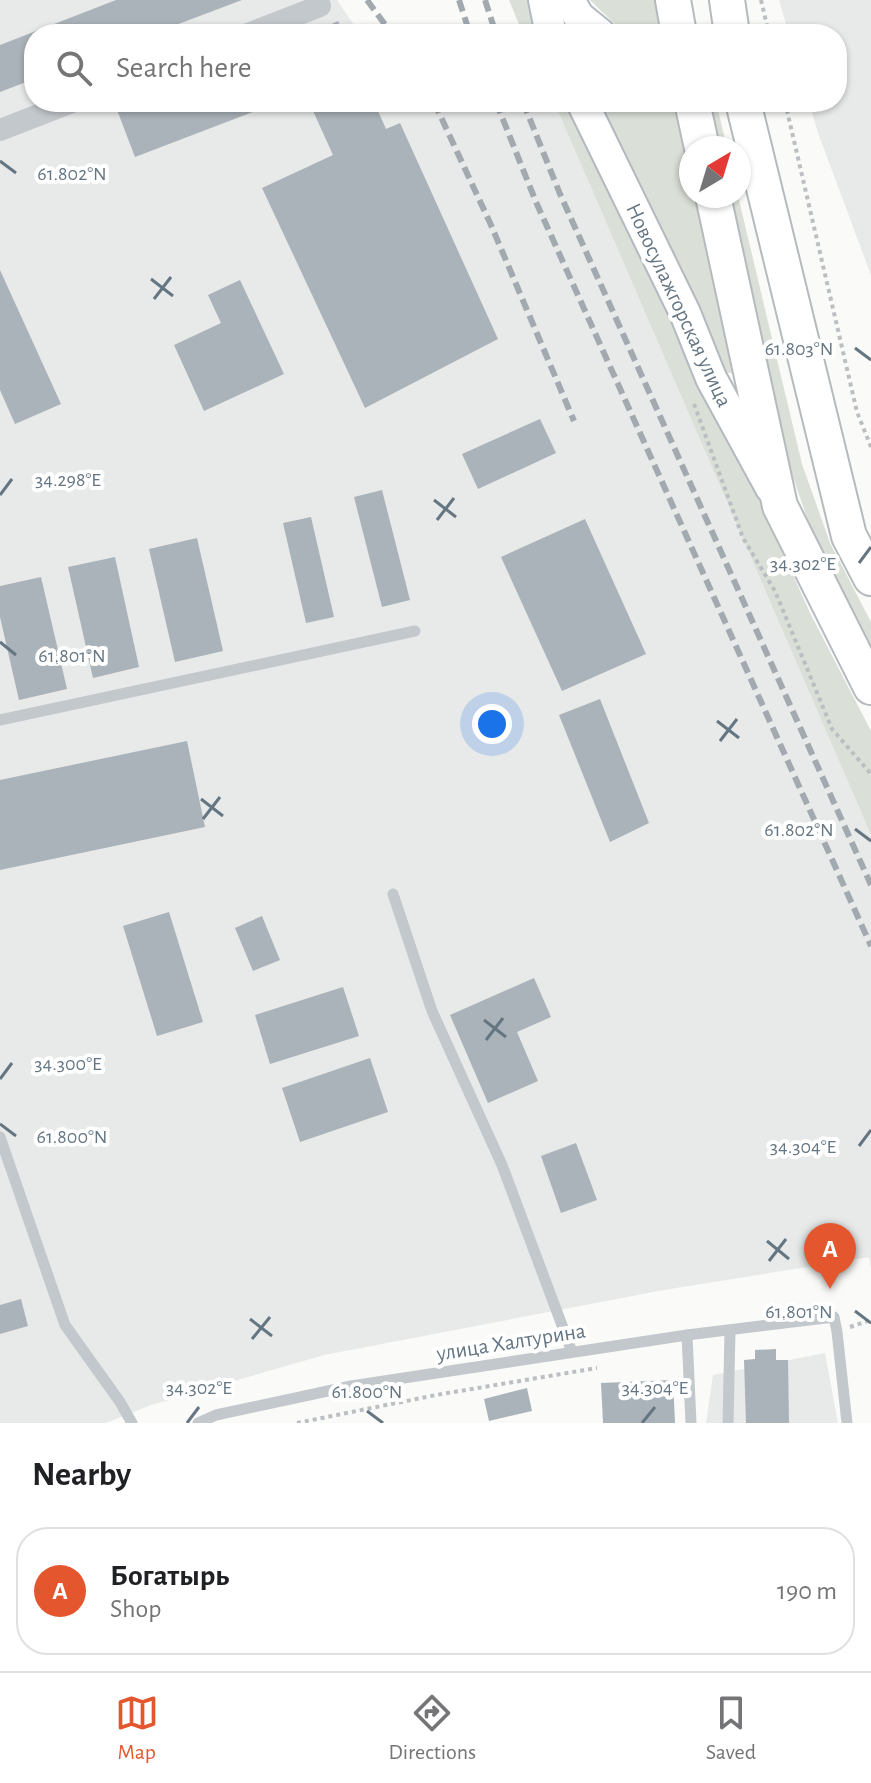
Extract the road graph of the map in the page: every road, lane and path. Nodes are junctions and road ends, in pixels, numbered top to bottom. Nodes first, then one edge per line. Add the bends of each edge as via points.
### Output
1 (544, 0) edge
2 (569, 0) edge
3 (673, 0) edge
4 (727, 0) edge
5 (761, 0) edge
6 (320, 6) dead end
7 (274, 24) edge
8 (549, 24) edge
9 (588, 24) edge
10 (677, 24) edge
11 (731, 24) edge
12 (767, 24) edge
13 (46, 112) edge
14 (587, 112) edge
15 (694, 112) edge
16 (745, 112) edge
17 (787, 112) edge
18 (0, 130) edge
19 (699, 136) edge
20 (716, 208) edge
21 (693, 403) dead end
22 (871, 447) edge
23 (780, 506) junction
24 (871, 578) edge
25 (415, 631) dead end
26 (871, 687) edge
27 (0, 720) edge
28 (871, 774) edge
29 (393, 894) dead end
30 (0, 1137) edge
31 (730, 1331) junction
32 (687, 1335) junction
33 (572, 1352) junction
34 (609, 1366) dead end
35 (132, 1423) edge
36 (198, 1423) edge
37 (297, 1423) edge
38 (691, 1423) edge
39 (728, 1423) edge
40 (847, 1423) edge

1 - 8 main road
2 - 9 main road
3 - 10 main road
4 - 11 main road
5 - 12 path
6 - 7 street
13 - 18 street
14 - 23 main road, Новосулажгорская улица via 711,378
15 - 19 main road
16 - 24 main road via 849,536
17 - 22 path via 857,412
20 - 23 main road
21 - 28 path via 743,538 775,591 832,729
23 - 26 main road
25 - 27 lane
29 - 33 lane via 432,1011 502,1165
30 - 35 lane via 65,1325
31 - 32 lane, улица Халтурина
31 - 39 lane
31 - 40 lane, улица Халтурина via 834,1317
32 - 33 lane, улица Халтурина
32 - 38 lane
33 - 36 lane, улица Халтурина via 351,1386
34 - 37 path

